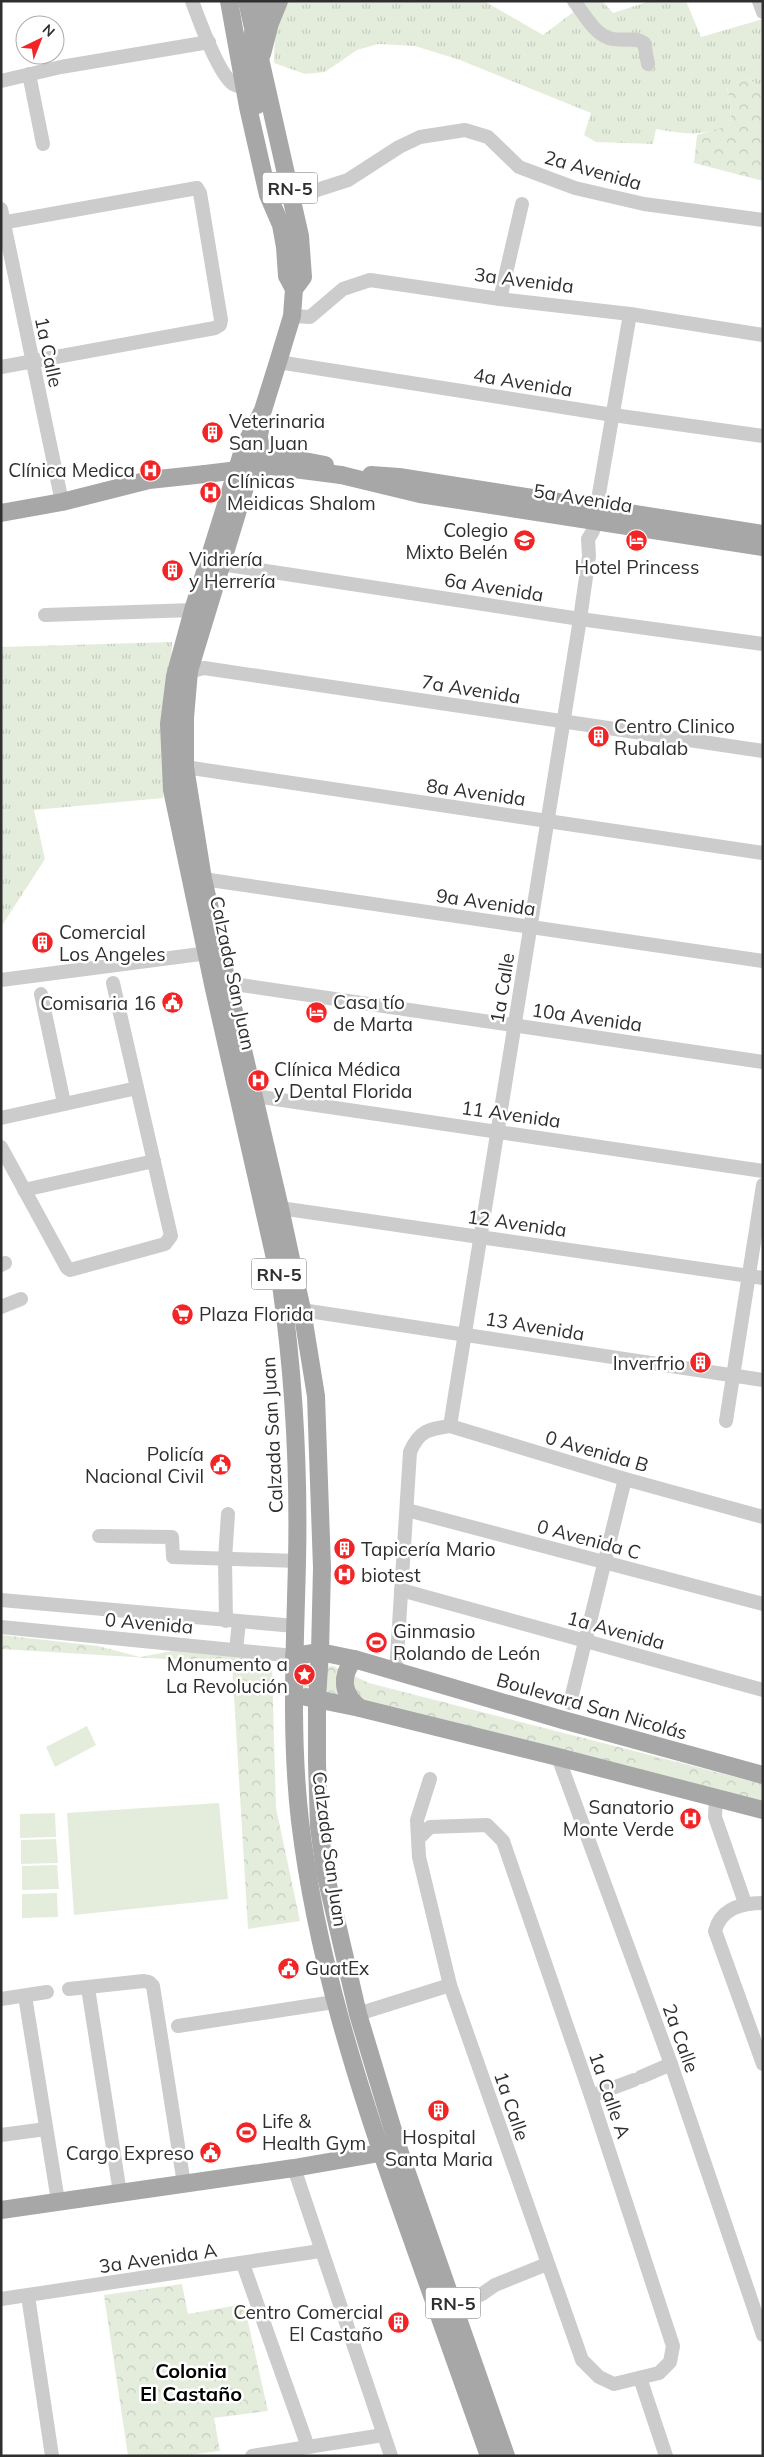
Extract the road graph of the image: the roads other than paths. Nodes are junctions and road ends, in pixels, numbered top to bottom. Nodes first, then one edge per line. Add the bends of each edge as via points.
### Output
1 (192, 1) edge
2 (229, 1) edge
3 (247, 1) edge
4 (266, 1) edge
5 (279, 1) edge
6 (574, 1) edge
7 (759, 1) edge
8 (763, 12) edge
9 (208, 42) junction
10 (261, 59) junction
11 (648, 64) dead end
12 (30, 74) junction
13 (1, 81) edge
14 (265, 82) junction
15 (244, 84) junction
16 (43, 144) dead end
17 (292, 198) junction
18 (522, 204) dead end
19 (276, 210) junction
20 (2, 218) edge
21 (763, 220) edge
22 (294, 289) junction
23 (500, 299) junction
24 (630, 314) junction
25 (292, 316) junction
26 (763, 335) edge
27 (32, 361) junction
28 (278, 362) junction
29 (1, 367) edge
30 (263, 410) junction
31 (613, 415) junction
32 (763, 436) edge
33 (259, 439) junction
34 (249, 477) junction
35 (398, 484) junction
36 (62, 502) junction
37 (1, 513) edge
38 (595, 520) junction
39 (763, 534) edge
40 (763, 546) edge
41 (221, 564) junction
42 (193, 610) junction
43 (45, 616) dead end
44 (580, 619) junction
45 (763, 644) edge
46 (182, 673) junction
47 (564, 722) junction
48 (763, 751) edge
49 (185, 767) junction
50 (548, 821) junction
51 (763, 853) edge
52 (204, 879) junction
53 (531, 927) junction
54 (214, 952) junction
55 (763, 961) edge
56 (1, 980) edge
57 (112, 983) dead end
58 (220, 986) junction
59 (41, 994) dead end
60 (515, 1026) junction
61 (763, 1062) edge
62 (137, 1088) junction
63 (254, 1096) junction
64 (64, 1103) junction
65 (1, 1118) edge
66 (498, 1131) junction
67 (1, 1147) edge
68 (154, 1161) junction
69 (763, 1171) edge
70 (763, 1185) edge
71 (24, 1190) junction
72 (273, 1210) junction
73 (481, 1236) junction
74 (749, 1276) junction
75 (763, 1278) edge
76 (21, 1299) dead end
77 (1, 1307) edge
78 (302, 1310) junction
79 (465, 1335) junction
80 (287, 1338) junction
81 (733, 1376) junction
82 (763, 1380) edge
83 (316, 1396) junction
84 (726, 1421) dead end
85 (450, 1426) junction
86 (625, 1479) junction
87 (406, 1510) junction
88 (228, 1514) dead end
89 (763, 1517) edge
90 (99, 1536) dead end
91 (225, 1559) junction
92 (297, 1561) junction
93 (604, 1562) junction
94 (401, 1590) junction
95 (1, 1600) edge
96 (763, 1604) edge
97 (232, 1622) junction
98 (295, 1626) junction
99 (1, 1627) edge
100 (584, 1640) junction
101 (236, 1650) junction
102 (320, 1652) junction
103 (294, 1656) junction
104 (354, 1659) junction
105 (396, 1672) junction
106 (763, 1690) edge
107 (293, 1696) junction
108 (317, 1699) junction
109 (570, 1703) dead end
110 (360, 1708) junction
111 (558, 1757) junction
112 (763, 1775) edge
113 (430, 1779) dead end
114 (716, 1797) junction
115 (763, 1810) edge
116 (420, 1837) junction
117 (745, 1903) junction
118 (763, 1903) edge
119 (450, 1985) junction
120 (88, 1988) junction
121 (69, 1989) dead end
122 (47, 1992) dead end
123 (26, 1996) junction
124 (1, 1999) edge
125 (334, 2002) junction
126 (358, 2014) junction
127 (178, 2026) dead end
128 (671, 2064) junction
129 (763, 2064) edge
130 (591, 2096) junction
131 (46, 2129) junction
132 (1, 2135) edge
133 (399, 2150) junction
134 (381, 2153) junction
135 (294, 2168) junction
136 (184, 2184) junction
137 (120, 2193) junction
138 (58, 2201) junction
139 (1, 2210) edge
140 (320, 2251) junction
141 (243, 2264) junction
142 (547, 2264) junction
143 (28, 2296) junction
144 (1, 2299) edge
145 (452, 2301) junction
146 (763, 2334) edge
147 (640, 2378) junction
148 (383, 2435) junction
149 (308, 2447) junction
150 (52, 2456) edge
151 (252, 2456) edge
152 (391, 2456) edge
153 (489, 2456) edge
154 (506, 2456) edge
155 (666, 2456) edge

1 - 9 street
2 - 15 main road, Calzada San Juan / RN-5
3 - 10 main road, Calzada San Juan / RN-5
4 - 19 main road, bridge via 255,22 249,46 250,70 277,194
5 - 10 main road
6 - 11 street via 603,36 644,43
7 - 8 street
9 - 12 street
9 - 15 street via 229,80 233,84
10 - 14 main road, Calzada San Juan / RN-5
12 - 13 street
12 - 16 street
14 - 15 main road
14 - 17 main road, Calzada San Juan / RN-5
15 - 19 main road, Calzada San Juan / RN-5 via 268,195
17 - 21 street, 2a Avenida via 348,180 398,147 420,137 466,130 488,137 519,167 575,188 644,204
17 - 22 main road, Calzada San Juan / RN-5 via 303,259 303,277
18 - 23 street
19 - 22 main road, Calzada San Juan / RN-5 via 286,247 287,276
20 - 27 street, 1a Calle
20 - 27 street via 197,188 200,193 220,325
22 - 25 main road, Calzada San Juan / RN-5
23 - 24 street, 3a Avenida
23 - 25 street, 3a Avenida via 370,280 343,288 310,318
24 - 26 street, 3a Avenida
24 - 31 street, 1a Calle
25 - 28 main road, Calzada San Juan / RN-5
27 - 29 street
27 - 36 street, 1a Calle
28 - 30 main road, Calzada San Juan / RN-5
28 - 31 street, 4a Avenida
30 - 33 main road, Calzada San Juan / RN-5
30 - 42 main road, Calzada San Juan / RN-5 via 244,447
31 - 32 street, 4a Avenida
31 - 38 street, 1a Calle
33 - 34 main road, Calzada San Juan / RN-5
33 - 35 main road, 5a Avenida via 269,454
34 - 35 main road, 5a Avenida via 263,470 292,470
34 - 41 main road, Calzada San Juan / RN-5
35 - 36 main road, 5a Avenida, bridge via 271,466 150,480
35 - 38 main road, 5a Avenida
36 - 37 main road, 5a Avenida
38 - 39 main road, 5a Avenida
38 - 40 main road, 5a Avenida
38 - 44 street, 1a Calle via 588,539 589,556
41 - 44 street, 6a Avenida
41 - 46 main road, Calzada San Juan / RN-5
42 - 43 street
42 - 46 main road, Calzada San Juan / RN-5
44 - 45 street, 6a Avenida
44 - 47 street, 1a Calle
46 - 47 street, 7a Avenida via 204,668
46 - 49 main road, Calzada San Juan / RN-5
46 - 54 main road, Calzada San Juan / RN-5 via 169,724 172,790
47 - 48 street, 7a Avenida
47 - 50 street, 1a Calle
49 - 50 street, 8a Avenida
49 - 52 main road, Calzada San Juan / RN-5
50 - 51 street, 8a Avenida
50 - 53 street, 1a Calle
52 - 53 street, 9a Avenida
52 - 54 main road, Calzada San Juan / RN-5
53 - 55 street, 9a Avenida
53 - 60 street, 1a Calle
54 - 56 street
54 - 58 main road, Calzada San Juan / RN-5
57 - 62 street
58 - 60 street, 10a Avenida
58 - 63 main road, Calzada San Juan / RN-5 via 234,1010
58 - 72 main road, Calzada San Juan / RN-5
59 - 64 street
60 - 61 street, 10a Avenida
60 - 66 street, 1a Calle
62 - 64 street
62 - 68 street
63 - 66 street, 11 Avenida
63 - 72 main road, Calzada San Juan / RN-5
64 - 65 street
66 - 69 street, 11 Avenida
66 - 73 street, 1a Calle
67 - 71 street
68 - 71 street
68 - 71 street via 169,1241 80,1267 67,1268
70 - 74 street
72 - 73 street, 12 Avenida
72 - 78 main road, Calzada San Juan / RN-5
72 - 80 main road, Calzada San Juan / RN-5
73 - 74 street, 12 Avenida
73 - 79 street, 1a Calle
74 - 75 street, 12 Avenida
74 - 81 street
76 - 77 street
78 - 79 street, 13 Avenida
78 - 83 main road, Calzada San Juan / RN-5
79 - 81 street, 13 Avenida
79 - 85 street, 1a Calle
80 - 83 main road via 298,1345 304,1360 306,1383
80 - 92 main road, Calzada San Juan / RN-5 via 295,1415
81 - 82 street, 13 Avenida
81 - 84 street
83 - 102 main road, Calzada San Juan / RN-5 via 322,1568
85 - 86 street, 0 Avenida B
85 - 87 street, 0 Avenida B via 422,1433 410,1452
86 - 89 street, 0 Avenida B
86 - 93 street
87 - 93 street, 0 Avenida C
87 - 94 street
88 - 91 street
90 - 91 street via 172,1537 173,1558
91 - 92 street
91 - 97 street
92 - 98 main road, Calzada San Juan / RN-5
93 - 96 street, 0 Avenida C
93 - 100 street
94 - 100 street, 1a Avenida
94 - 105 street
95 - 97 street
97 - 98 street
97 - 101 street
98 - 103 main road, Calzada San Juan / RN-5
99 - 101 street, 0 Avenida
100 - 106 street, 1a Avenida
100 - 109 street
101 - 103 street, 0 Avenida
102 - 103 main road, Boulevard San Nicolás
102 - 104 main road, Boulevard San Nicolás
102 - 108 main road, Calzada San Juan / RN-5
103 - 107 main road, Calzada San Juan / RN-5
104 - 105 main road, Boulevard San Nicolás
104 - 110 main road via 347,1668 345,1691
105 - 112 main road, Boulevard San Nicolás
107 - 108 main road
107 - 125 main road, Calzada San Juan / RN-5 via 300,1821
108 - 110 main road
108 - 126 main road, Calzada San Juan / RN-5 via 319,1827 325,1872
110 - 111 main road
111 - 114 main road
111 - 128 street, 2a Calle
113 - 116 street, 1a Calle via 417,1820
114 - 115 main road
114 - 117 street via 715,1817
116 - 119 street, 1a Calle via 419,1857
116 - 130 street, 1a Calle A via 430,1827 487,1825 503,1841
117 - 118 street
117 - 129 street via 723,1914 715,1930
119 - 126 street
119 - 142 street, 1a Calle
120 - 121 street
120 - 136 street via 149,1982 153,1986
120 - 137 street
122 - 123 street
123 - 124 street
123 - 131 street
125 - 127 street
125 - 134 main road, Calzada San Juan / RN-5
126 - 133 main road, Calzada San Juan / RN-5
128 - 130 street
128 - 146 street, 2a Calle
130 - 147 street, 1a Calle A via 673,2346 670,2362 659,2373
131 - 132 street
131 - 138 street
133 - 134 main road
133 - 145 main road, Calzada San Juan / RN-5
134 - 135 main road
134 - 153 main road, Calzada San Juan / RN-5
135 - 136 main road
135 - 140 street
136 - 137 main road
137 - 138 main road
138 - 139 main road
140 - 141 street, 3a Avenida A
140 - 148 street
141 - 143 street, 3a Avenida A
141 - 149 street
142 - 145 street via 482,2294
142 - 147 street, 1a Calle via 582,2360 599,2378 614,2384
143 - 144 street, 3a Avenida A
143 - 150 street
145 - 154 main road, Calzada San Juan / RN-5
147 - 155 street
148 - 149 street
148 - 152 street
149 - 151 street

